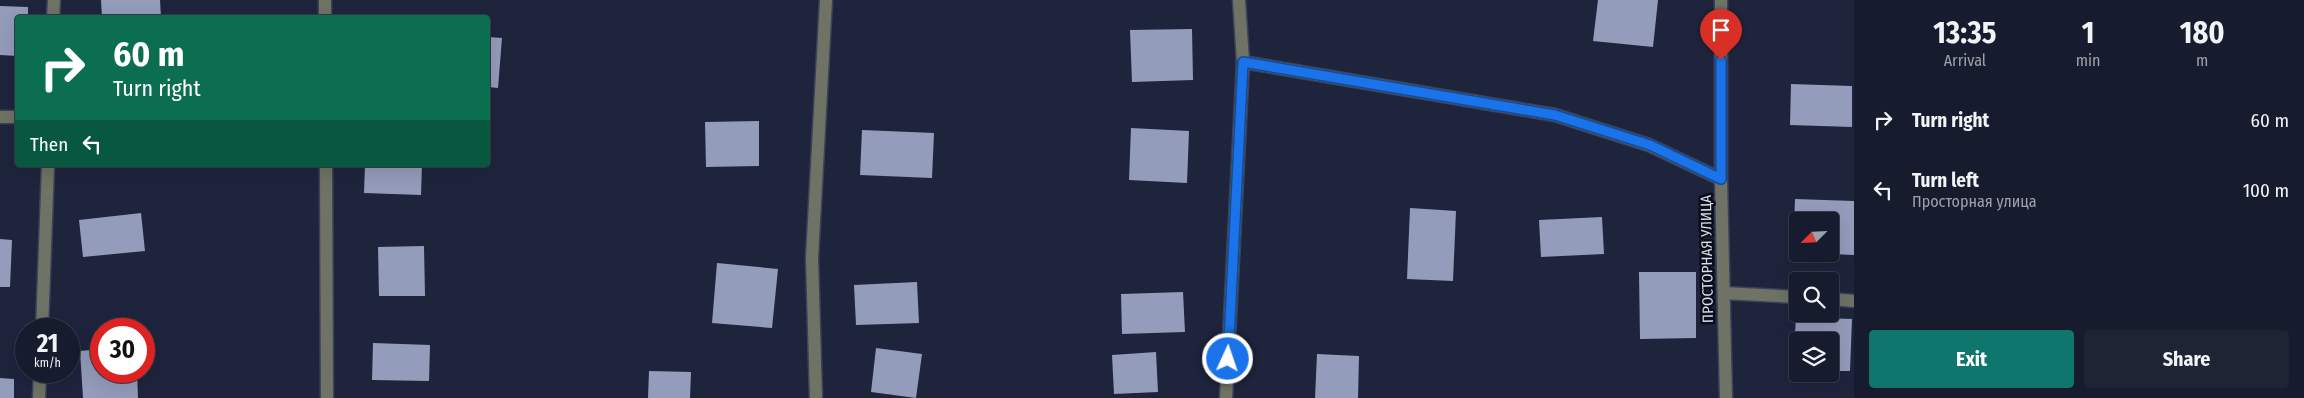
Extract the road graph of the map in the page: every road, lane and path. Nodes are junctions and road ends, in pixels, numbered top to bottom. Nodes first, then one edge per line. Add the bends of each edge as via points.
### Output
1 (54, 0) edge
2 (325, 0) edge
3 (826, 0) edge
4 (1239, 0) edge
5 (1721, 0) edge
6 (53, 15) edge
7 (325, 15) edge
8 (1243, 62) junction
9 (0, 117) edge
10 (15, 117) edge
11 (48, 167) edge
12 (326, 167) edge
13 (1721, 179) junction
14 (1724, 293) junction
15 (1789, 297) edge
16 (1839, 300) edge
17 (1854, 301) edge
18 (42, 318) edge
19 (40, 383) edge
20 (39, 398) edge
21 (327, 398) edge
22 (816, 398) edge
23 (1226, 398) edge
24 (1726, 398) edge

1 - 6 street
2 - 7 street
3 - 22 street via 812,258
4 - 8 street
5 - 13 street, ПРОСТОРНАЯ УЛИЦА
8 - 13 street via 1555,115 1650,145
8 - 23 street
9 - 10 street
11 - 18 street
12 - 21 street
13 - 14 street, ПРОСТОРНАЯ УЛИЦА
14 - 15 street
14 - 24 street, ПРОСТОРНАЯ УЛИЦА
16 - 17 street
19 - 20 street

